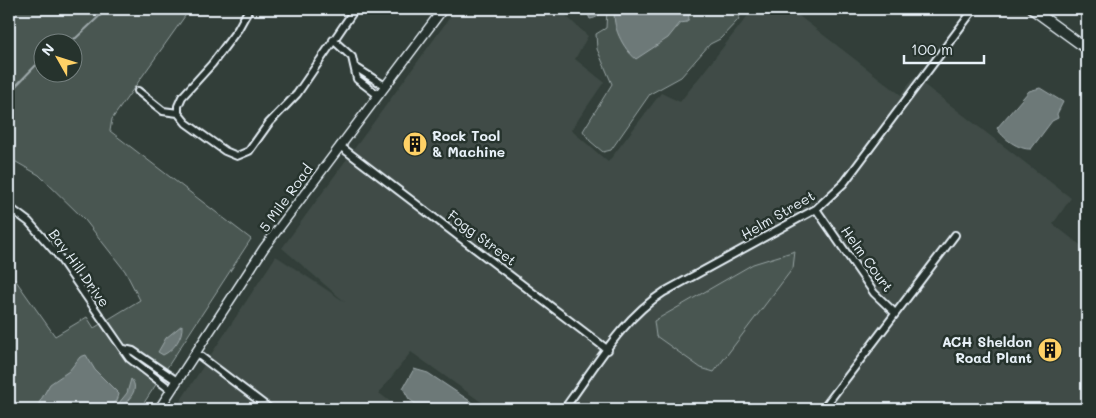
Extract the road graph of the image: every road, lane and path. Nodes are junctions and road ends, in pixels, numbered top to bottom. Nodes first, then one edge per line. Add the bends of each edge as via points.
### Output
1 (249, 9) edge
2 (355, 9) edge
3 (443, 9) edge
4 (974, 9) edge
5 (1032, 9) edge
6 (333, 40) junction
7 (1087, 49) edge
8 (355, 67) junction
9 (385, 86) junction
10 (138, 91) dead end
11 (378, 95) junction
12 (178, 113) junction
13 (340, 146) junction
14 (9, 207) edge
15 (816, 209) junction
16 (954, 235) dead end
17 (895, 313) junction
18 (124, 349) junction
19 (608, 350) junction
20 (196, 353) junction
21 (177, 381) junction
22 (171, 390) junction
23 (159, 409) edge
24 (270, 409) edge
25 (564, 409) edge
26 (823, 409) edge

1 - 12 street via 212,64 182,97
2 - 6 street
3 - 9 street, 5 Mile Road
4 - 15 street, Helm Street via 844,183
5 - 7 main road
6 - 8 street via 348,52
6 - 12 street via 297,94 249,150 237,156 186,123
8 - 9 street
8 - 11 street via 357,80
9 - 11 street, 5 Mile Road
10 - 12 street via 163,111
11 - 13 street, 5 Mile Road
13 - 19 street, Fogg Street
13 - 20 street, 5 Mile Road via 264,248
14 - 18 street, Bay Hill Drive via 29,222 57,254
15 - 17 street, Helm Court via 874,293
15 - 19 street, Helm Street via 655,298 631,318
16 - 17 street, Helm Court
17 - 26 street
18 - 21 street, Bay Hill Drive via 133,351
18 - 22 street, Bay Hill Drive via 129,358
19 - 25 street, Helm Street
20 - 21 street, 5 Mile Road
20 - 24 street
21 - 22 street, 5 Mile Road
22 - 23 street, 5 Mile Road

